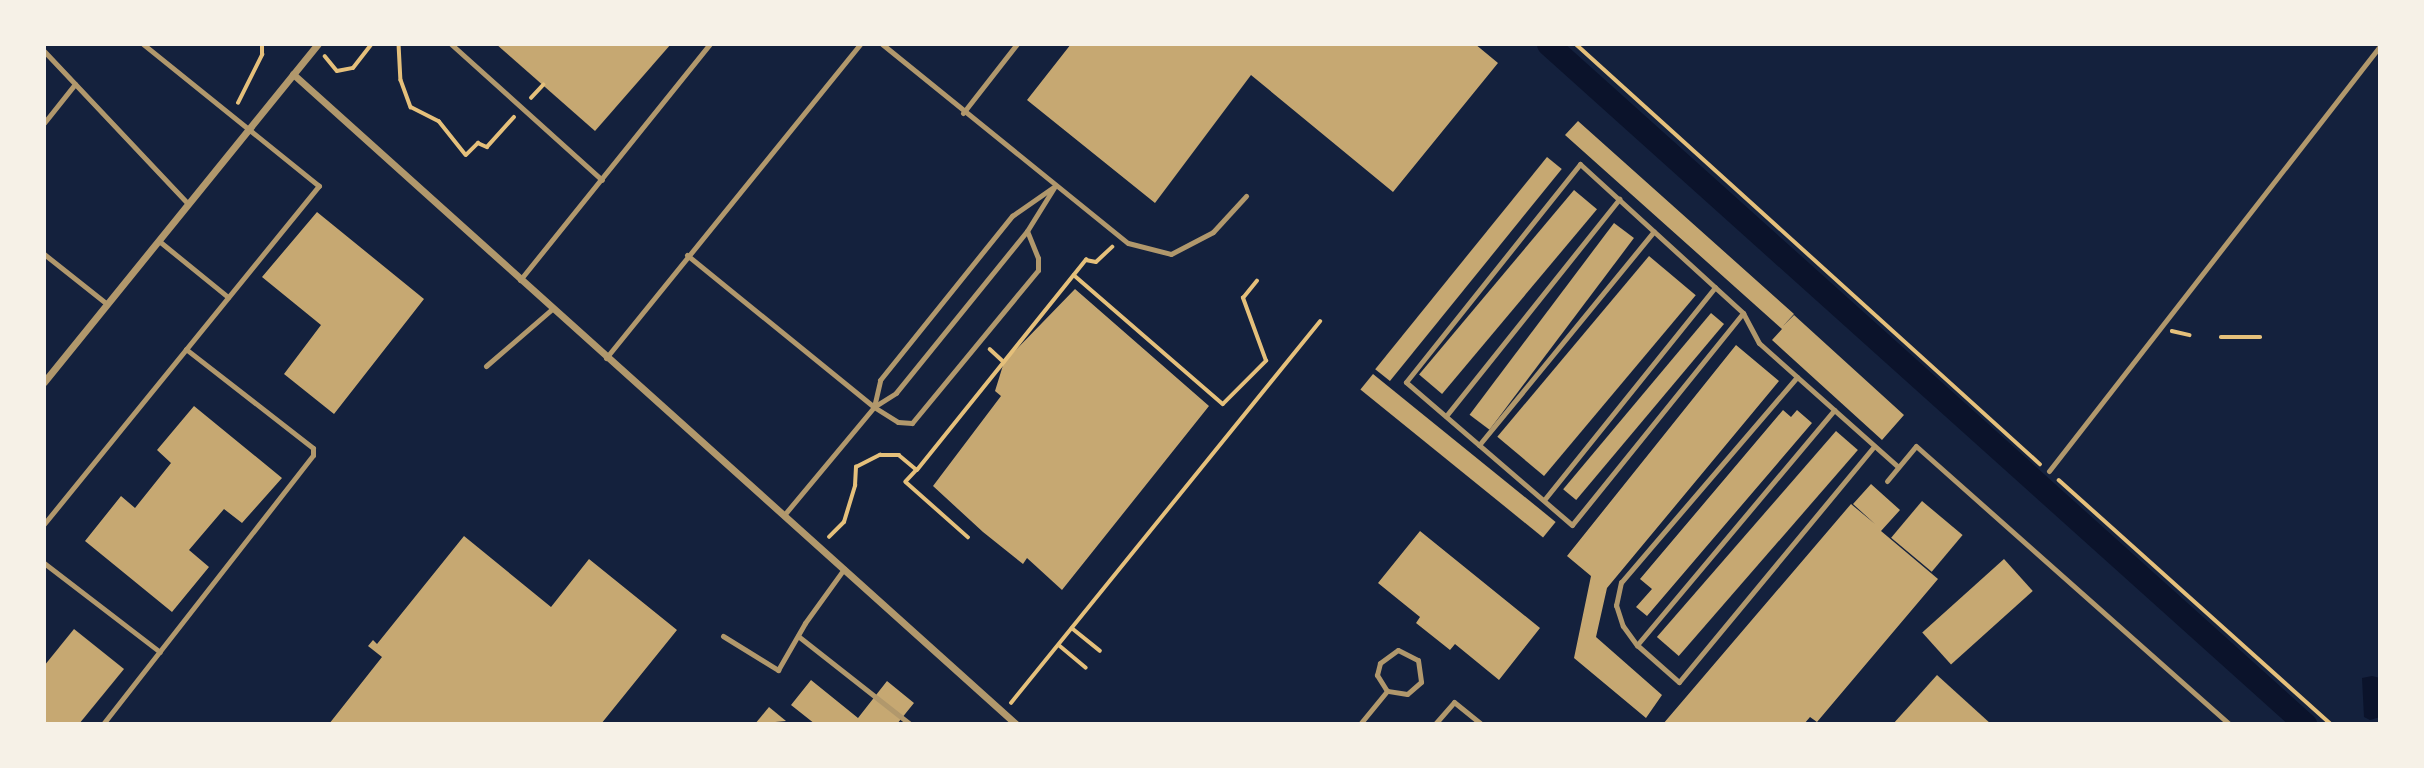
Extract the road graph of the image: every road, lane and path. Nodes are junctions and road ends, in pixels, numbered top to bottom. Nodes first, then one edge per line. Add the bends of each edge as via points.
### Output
1 (262, 44) edge
2 (372, 44) edge
3 (399, 44) edge
4 (451, 44) edge
5 (710, 44) edge
6 (860, 44) edge
7 (882, 44) edge
8 (1017, 44) edge
9 (1576, 44) edge
10 (146, 45) edge
11 (318, 45) edge
12 (2380, 46) edge
13 (44, 51) edge
14 (293, 74) junction
15 (75, 84) junction
16 (543, 85) dead end
17 (522, 108) junction
18 (963, 113) junction
19 (237, 119) junction
20 (44, 123) edge
21 (250, 128) junction
22 (602, 180) junction
23 (1055, 186) junction
24 (1245, 195) dead end
25 (1619, 199) junction
26 (188, 204) junction
27 (1027, 231) junction
28 (1654, 231) junction
29 (1121, 238) junction
30 (159, 241) junction
31 (44, 254) edge
32 (687, 255) junction
33 (1073, 275) junction
34 (520, 281) junction
35 (1257, 281) dead end
36 (1715, 287) junction
37 (228, 297) junction
38 (107, 304) junction
39 (552, 309) junction
40 (1743, 313) junction
41 (1320, 321) dead end
42 (2169, 329) dead end
43 (2190, 335) dead end
44 (2221, 337) dead end
45 (2260, 337) dead end
46 (186, 349) junction
47 (606, 358) junction
48 (486, 366) dead end
49 (1797, 377) junction
50 (44, 382) edge
51 (874, 407) junction
52 (1834, 410) junction
53 (1446, 416) junction
54 (1479, 445) junction
55 (1874, 446) junction
56 (1898, 467) junction
57 (917, 470) junction
58 (2049, 471) junction
59 (1886, 481) dead end
60 (1544, 500) junction
61 (784, 515) junction
62 (44, 524) edge
63 (968, 537) dead end
64 (820, 546) junction
65 (44, 563) edge
66 (844, 569) junction
67 (1072, 628) junction
68 (723, 636) dead end
69 (798, 636) junction
70 (1059, 645) junction
71 (1637, 645) junction
72 (1100, 651) dead end
73 (160, 652) junction
74 (1086, 668) dead end
75 (1387, 691) junction
76 (1003, 713) junction
77 (103, 724) edge
78 (910, 724) edge
79 (1016, 724) edge
80 (1360, 724) edge
81 (1435, 724) edge
82 (1481, 724) edge
83 (2229, 724) edge
84 (2331, 724) edge

1 - 19 path via 262,55 238,96
2 - 11 path via 354,68 337,71
3 - 17 path via 401,80 411,107 439,121 466,155 478,143 487,147
4 - 17 lane
5 - 22 lane
6 - 32 lane
7 - 18 lane
8 - 18 lane
9 - 58 path
10 - 19 lane
11 - 14 street
12 - 58 lane
13 - 15 lane
14 - 21 street
14 - 34 street
15 - 20 lane
15 - 26 lane
16 - 17 path
17 - 22 lane
18 - 23 lane
19 - 21 lane
21 - 26 street
21 - 37 lane via 319,186
22 - 34 lane
23 - 27 lane
23 - 29 lane
23 - 51 lane via 1012,216 880,380
24 - 29 lane via 1213,232 1171,254 1150,252
25 - 28 lane
25 - 53 lane
25 - 53 lane via 1580,164 1406,382
26 - 30 street
27 - 51 lane via 896,393
27 - 51 lane via 1038,270 912,423 898,422
28 - 36 lane
28 - 54 lane
29 - 33 path via 1097,262 1086,260
30 - 37 lane
30 - 38 street
31 - 38 lane
32 - 47 lane
32 - 51 lane
33 - 35 path via 1223,404 1266,361 1243,298
33 - 57 path
34 - 39 street
36 - 40 lane
36 - 60 lane
37 - 46 lane
38 - 50 street
39 - 47 street
39 - 48 lane
40 - 49 lane via 1759,343
40 - 60 lane via 1572,525
41 - 67 path
42 - 43 path
44 - 45 path
46 - 62 lane
46 - 73 lane via 313,448 313,454
47 - 61 street
49 - 52 lane
49 - 71 lane via 1621,582 1616,605 1623,626
51 - 61 lane
52 - 55 lane
52 - 71 lane
53 - 54 lane
54 - 60 lane
55 - 56 lane
55 - 71 lane via 1679,682
56 - 59 lane
56 - 83 lane via 1916,446
57 - 63 path via 906,482
57 - 64 path via 898,455 873,457 856,467 844,522
58 - 84 path
61 - 64 street
64 - 66 street
65 - 73 lane
66 - 69 lane
66 - 76 street
67 - 70 path
67 - 72 path
68 - 69 lane via 778,670
69 - 78 lane
70 - 74 path
70 - 76 path
73 - 77 lane
75 - 75 lane via 1407,694 1421,682 1418,660 1398,650 1380,663 1377,675
75 - 80 lane
76 - 79 street
81 - 82 lane via 1454,702

